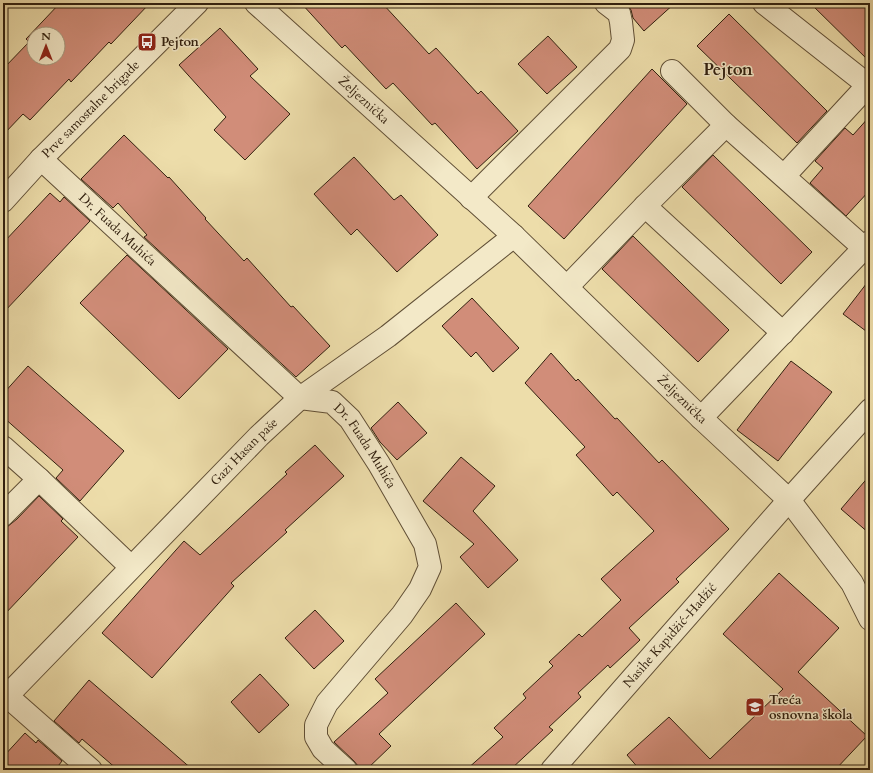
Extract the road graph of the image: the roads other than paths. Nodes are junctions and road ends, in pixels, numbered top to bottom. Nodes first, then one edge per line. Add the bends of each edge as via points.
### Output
1 (197, 3) edge
2 (256, 3) edge
3 (606, 3) edge
4 (764, 3) edge
5 (672, 71) dead end
6 (869, 84) edge
7 (726, 124) junction
8 (41, 159) junction
9 (784, 176) junction
10 (471, 198) junction
11 (3, 201) edge
12 (645, 206) junction
13 (514, 236) junction
14 (867, 245) edge
15 (567, 288) junction
16 (783, 333) junction
17 (300, 398) junction
18 (870, 410) edge
19 (701, 418) junction
20 (3, 447) edge
21 (39, 479) junction
22 (789, 500) junction
23 (3, 515) edge
24 (131, 568) junction
25 (870, 619) edge
26 (5, 698) edge
27 (91, 770) edge
28 (346, 770) edge
29 (552, 770) edge

1 - 8 street, Prve samostalne brigade
2 - 10 street, Željeznička
3 - 10 street via 619,13 623,40 620,49
4 - 6 street
5 - 7 street
6 - 9 street
7 - 9 street
7 - 12 street
8 - 11 street, Prve samostalne brigade
8 - 17 street, Dr. Fuada Muhića
9 - 14 street
10 - 13 street, Željeznička
12 - 15 street
12 - 16 street
13 - 15 street, Željeznička
13 - 17 street, Gazi Hasan paše via 388,336
14 - 16 street
15 - 19 street, Željeznička
16 - 19 street
17 - 24 street, Gazi Hasan paše via 259,436
17 - 28 street, Dr. Fuada Muhića via 332,402 350,419 425,544 430,568 420,589 402,615 327,703 316,725 316,737 323,749
18 - 22 street, Nasihe Kapidžić-Hadžić
19 - 22 street, Željeznička
20 - 21 street
21 - 23 street
21 - 24 street
22 - 25 street, Željeznička via 852,583
22 - 29 street, Nasihe Kapidžić-Hadžić
24 - 26 street, Gazi Hasan paše
26 - 27 street

